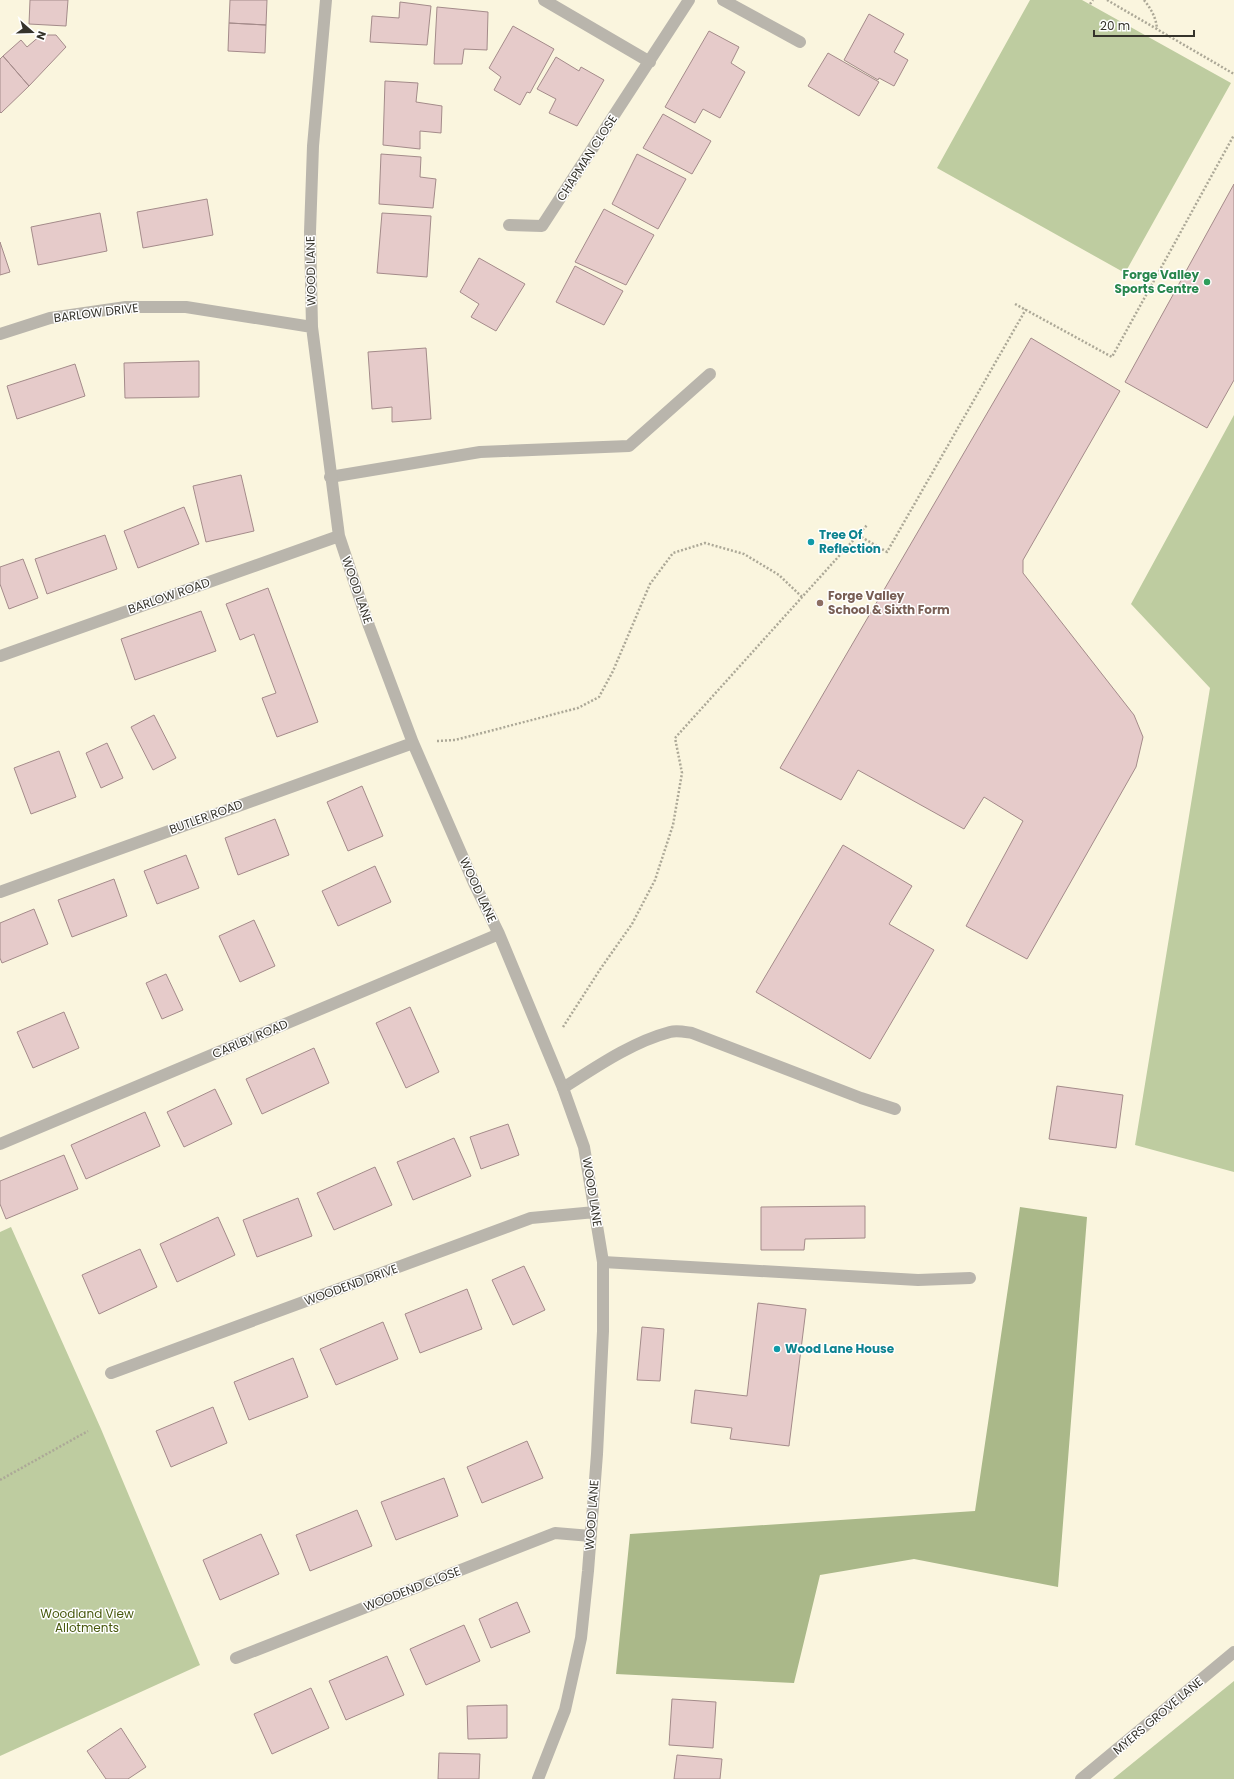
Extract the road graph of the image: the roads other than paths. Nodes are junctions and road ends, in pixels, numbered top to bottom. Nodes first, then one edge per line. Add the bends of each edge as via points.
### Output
1 (326, 0) edge
2 (544, 0) edge
3 (689, 0) edge
4 (723, 0) edge
5 (800, 42) dead end
6 (650, 62) junction
7 (509, 225) dead end
8 (312, 327) junction
9 (0, 334) edge
10 (710, 374) dead end
11 (330, 477) junction
12 (339, 536) junction
13 (0, 656) edge
14 (412, 742) junction
15 (0, 892) edge
16 (499, 934) junction
17 (563, 1088) junction
18 (895, 1109) dead end
19 (0, 1144) edge
20 (595, 1212) junction
21 (603, 1262) junction
22 (970, 1278) dead end
23 (111, 1373) dead end
24 (590, 1536) junction
25 (1234, 1652) edge
26 (236, 1658) dead end
27 (538, 1779) edge
28 (1081, 1779) edge

1 - 8 street, WOOD LANE via 312,162
2 - 6 street
3 - 6 street, CHAPMAN CLOSE
4 - 5 street
6 - 7 street, CHAPMAN CLOSE via 542,226
8 - 9 street, BARLOW DRIVE via 186,307 126,307 50,318
8 - 11 street, WOOD LANE
10 - 11 street via 629,446 480,452
11 - 12 street, WOOD LANE
12 - 13 street, BARLOW ROAD
12 - 14 street, WOOD LANE
14 - 15 street, BUTLER ROAD
14 - 16 street, WOOD LANE
16 - 17 street, WOOD LANE
16 - 19 street, CARLBY ROAD
17 - 18 street via 641,1042 672,1031 692,1033
17 - 20 street, WOOD LANE via 584,1147
20 - 21 street, WOOD LANE
20 - 23 street, WOODEND DRIVE via 531,1218
21 - 22 street via 918,1280
21 - 24 street, WOOD LANE via 601,1381
24 - 26 street, WOODEND CLOSE via 556,1533
24 - 27 street, WOOD LANE via 581,1638 565,1710
25 - 28 street, MYERS GROVE LANE

